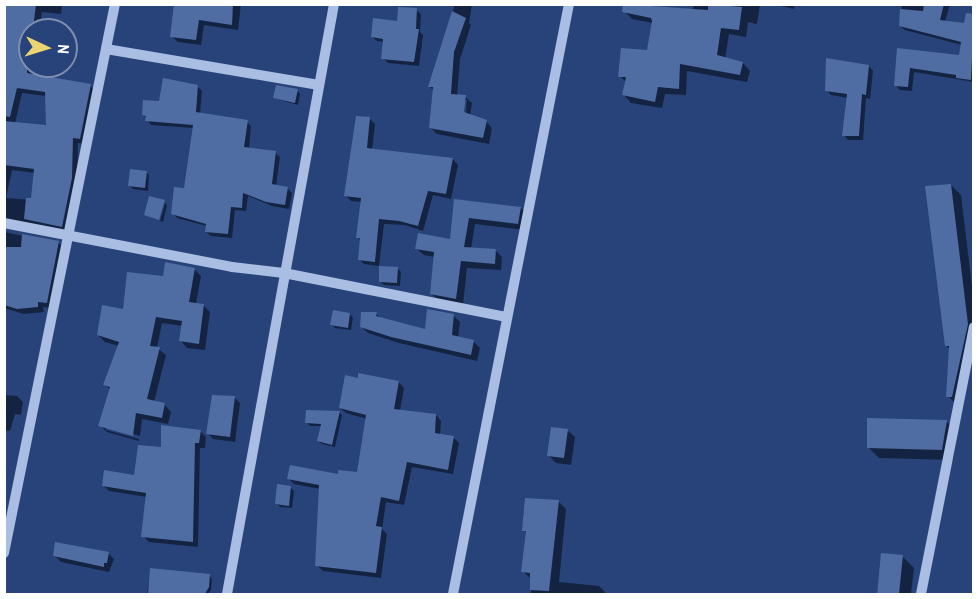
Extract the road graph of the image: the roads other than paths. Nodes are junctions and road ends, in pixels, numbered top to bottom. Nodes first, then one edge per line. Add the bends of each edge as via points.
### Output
1 (115, 4) edge
2 (334, 4) edge
3 (569, 4) edge
4 (106, 49) junction
5 (319, 85) junction
6 (4, 223) edge
7 (68, 237) junction
8 (284, 273) junction
9 (506, 317) junction
10 (974, 327) edge
11 (4, 553) edge
12 (227, 594) edge
13 (453, 594) edge
14 (921, 594) edge

1 - 4 street
2 - 5 street
3 - 9 street
4 - 5 street
4 - 7 street
5 - 8 street
6 - 7 street
7 - 8 street
7 - 11 street
8 - 9 street
8 - 12 street
9 - 13 street
10 - 14 street

